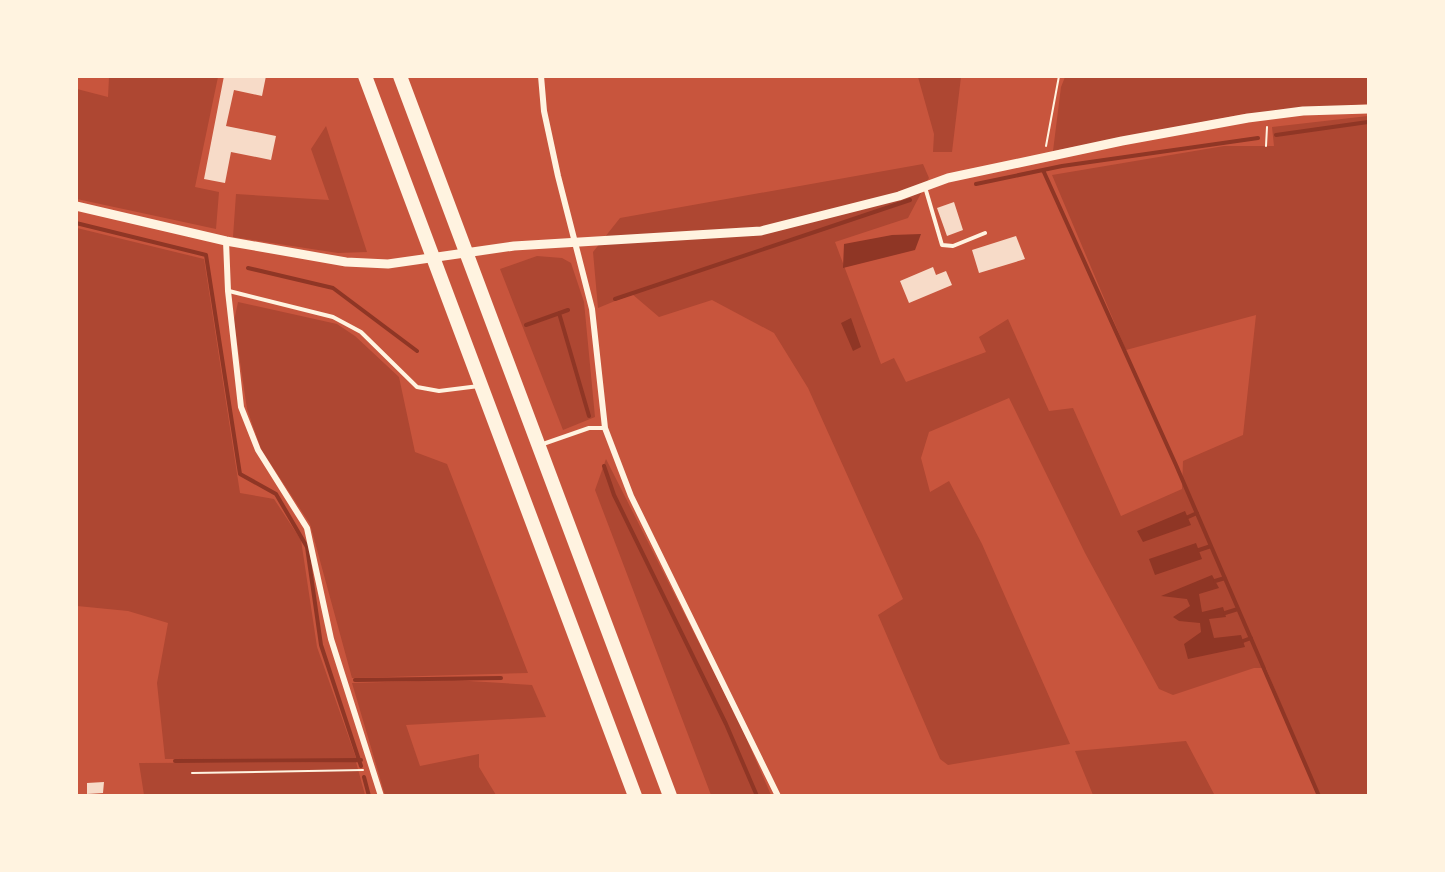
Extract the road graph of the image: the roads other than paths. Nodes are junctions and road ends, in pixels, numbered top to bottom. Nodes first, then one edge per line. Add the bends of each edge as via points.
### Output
1 (365, 76) edge
2 (400, 76) edge
3 (541, 76) edge
4 (1368, 109) edge
5 (924, 187) junction
6 (76, 206) edge
7 (985, 233) dead end
8 (226, 241) junction
9 (576, 241) junction
10 (228, 291) junction
11 (482, 386) junction
12 (605, 428) junction
13 (538, 445) junction
14 (381, 795) edge
15 (635, 795) edge
16 (670, 795) edge
17 (778, 795) edge

1 - 11 highway
2 - 13 highway
3 - 9 street via 549,133
4 - 5 street via 1268,115 948,178
5 - 7 lane via 942,245 953,246
5 - 9 street via 760,231
6 - 8 street
8 - 9 street via 346,262 388,264
8 - 10 street
9 - 12 street via 592,309
10 - 11 lane via 333,317 361,332 417,387 439,391
10 - 14 street via 241,407 258,450 307,528 331,639
11 - 15 highway
12 - 13 lane via 589,428
12 - 17 street via 631,496
13 - 16 highway

